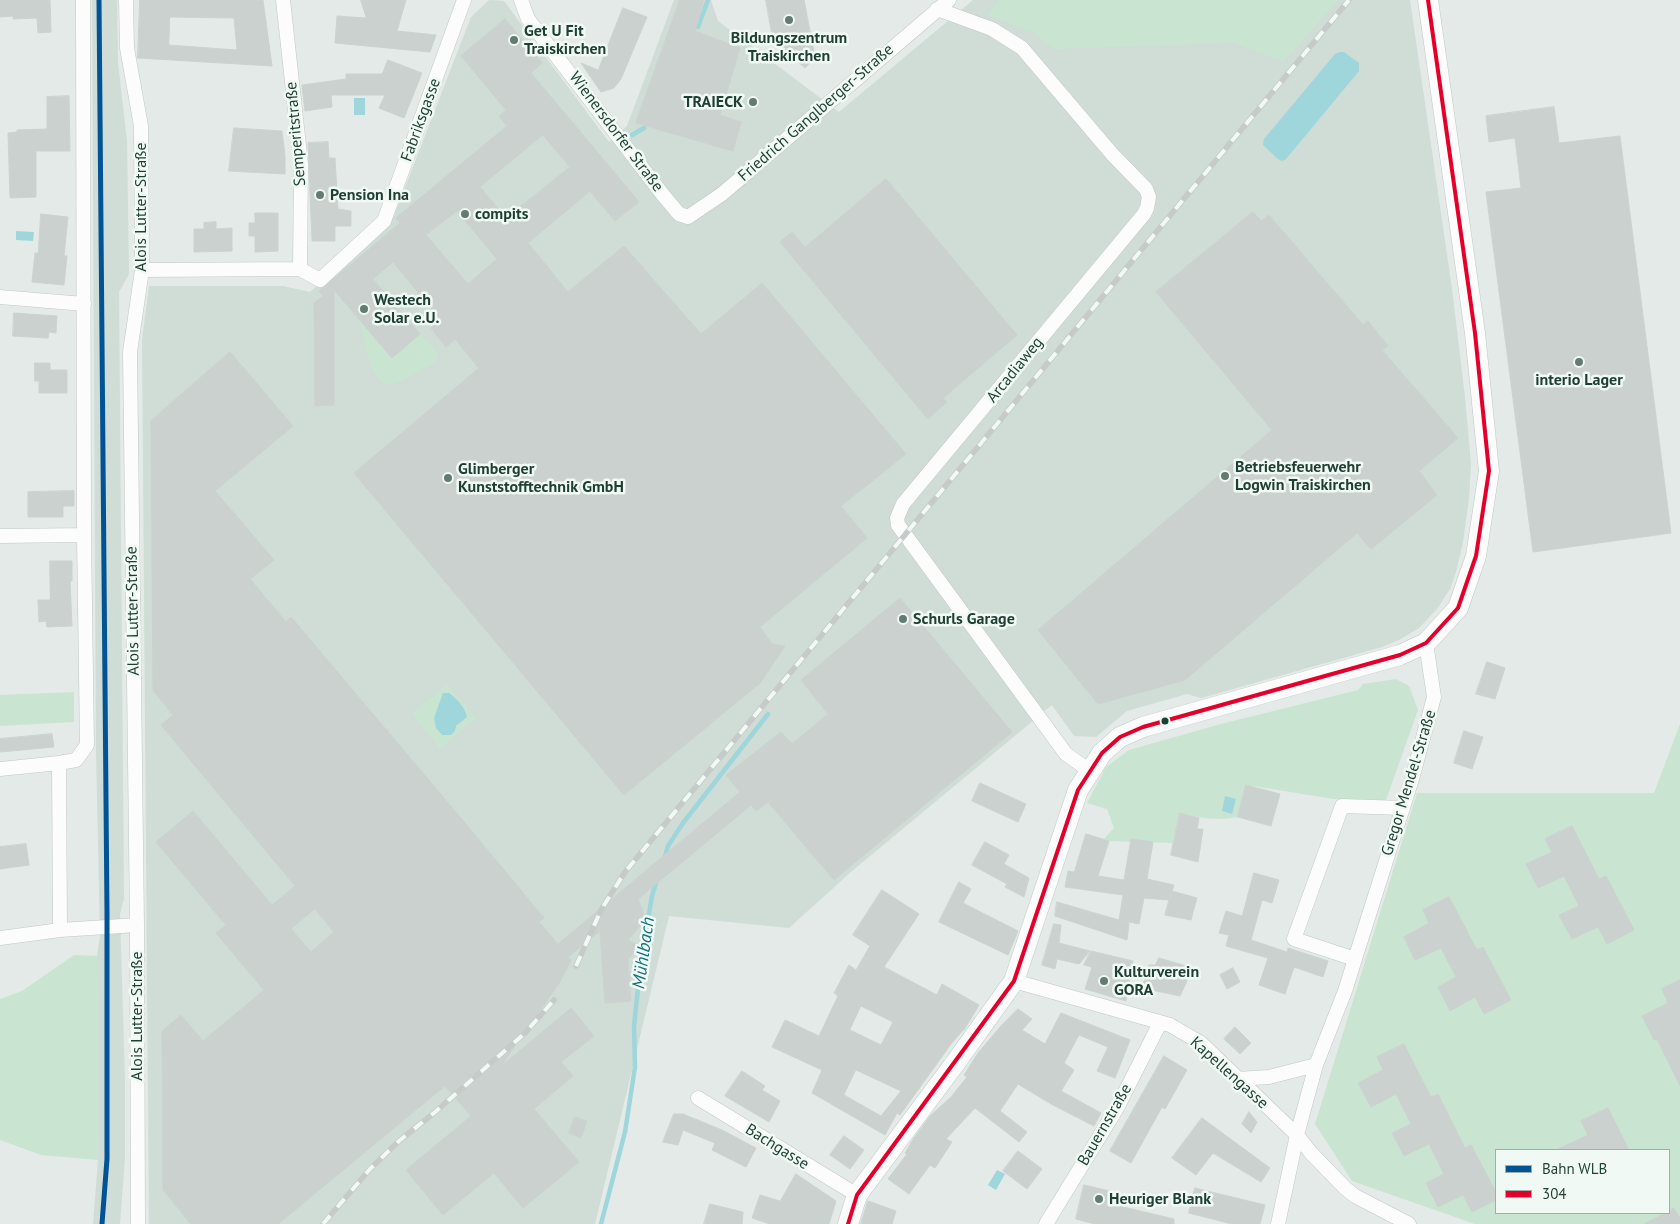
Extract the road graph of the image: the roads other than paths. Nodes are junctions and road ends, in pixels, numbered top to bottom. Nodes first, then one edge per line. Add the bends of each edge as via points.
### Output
1 (83, 0) edge
2 (126, 0) edge
3 (283, 0) edge
4 (464, 0) edge
5 (521, 0) edge
6 (949, 0) edge
7 (1428, 0) edge
8 (937, 9) junction
9 (679, 214) joint
10 (300, 269) junction
11 (142, 270) junction
12 (0, 297) edge
13 (84, 304) junction
14 (84, 535) junction
15 (0, 536) edge
16 (1426, 643) junction
17 (59, 763) junction
18 (0, 769) edge
19 (1090, 771) junction
20 (1403, 808) junction
21 (137, 925) junction
22 (60, 930) junction
23 (0, 938) edge
24 (1355, 959) junction
25 (1014, 980) junction
26 (1160, 1023) junction
27 (1316, 1065) junction
28 (1237, 1079) junction
29 (698, 1098) dead end
30 (1297, 1135) junction
31 (857, 1195) junction
32 (138, 1224) edge
33 (848, 1224) edge
34 (1046, 1224) edge
35 (1278, 1224) edge
36 (1409, 1224) edge

1 - 13 street
2 - 11 street, Alois Lutter-Straße via 127,48 142,126
3 - 10 street, Semperitstraße via 301,164
4 - 10 street, Fabriksgasse via 384,221 320,280
5 - 9 street, Wienersdorfer Straße via 528,19
6 - 8 street, Friedrich Ganglberger-Straße
7 - 16 street via 1475,333 1489,471 1476,556 1458,608
8 - 9 street, Friedrich Ganglberger-Straße via 722,194 688,217
8 - 19 street, Arcadiaweg via 992,29 1022,48 1146,189 1149,198 1144,214 903,504 897,518 898,525 1066,754
10 - 11 street
11 - 21 street, Alois Lutter-Straße via 130,352
12 - 13 street
13 - 14 street
14 - 15 street
14 - 17 street via 87,745 76,760
16 - 19 street via 1400,655 1143,726 1120,737 1102,753
16 - 20 street, Gregor Mendel-Straße via 1434,697
17 - 18 street
17 - 22 street
19 - 25 street via 1078,790
20 - 24 street, Gregor Mendel-Straße
20 - 24 street via 1342,806 1294,939
21 - 22 street
21 - 32 street, Alois Lutter-Straße
22 - 23 street
24 - 27 street, Gregor Mendel-Straße
25 - 26 street, Kapellengasse
25 - 31 street
26 - 28 street, Kapellengasse via 1170,1025 1201,1043
26 - 34 street, Bauernstraße via 1117,1108
27 - 28 street via 1269,1077
27 - 30 street, Gregor Mendel-Straße
28 - 30 street, Kapellengasse
29 - 31 street, Bachgasse
30 - 35 street, Gregor Mendel-Straße
30 - 36 street, Kapellengasse via 1355,1196
31 - 33 street

